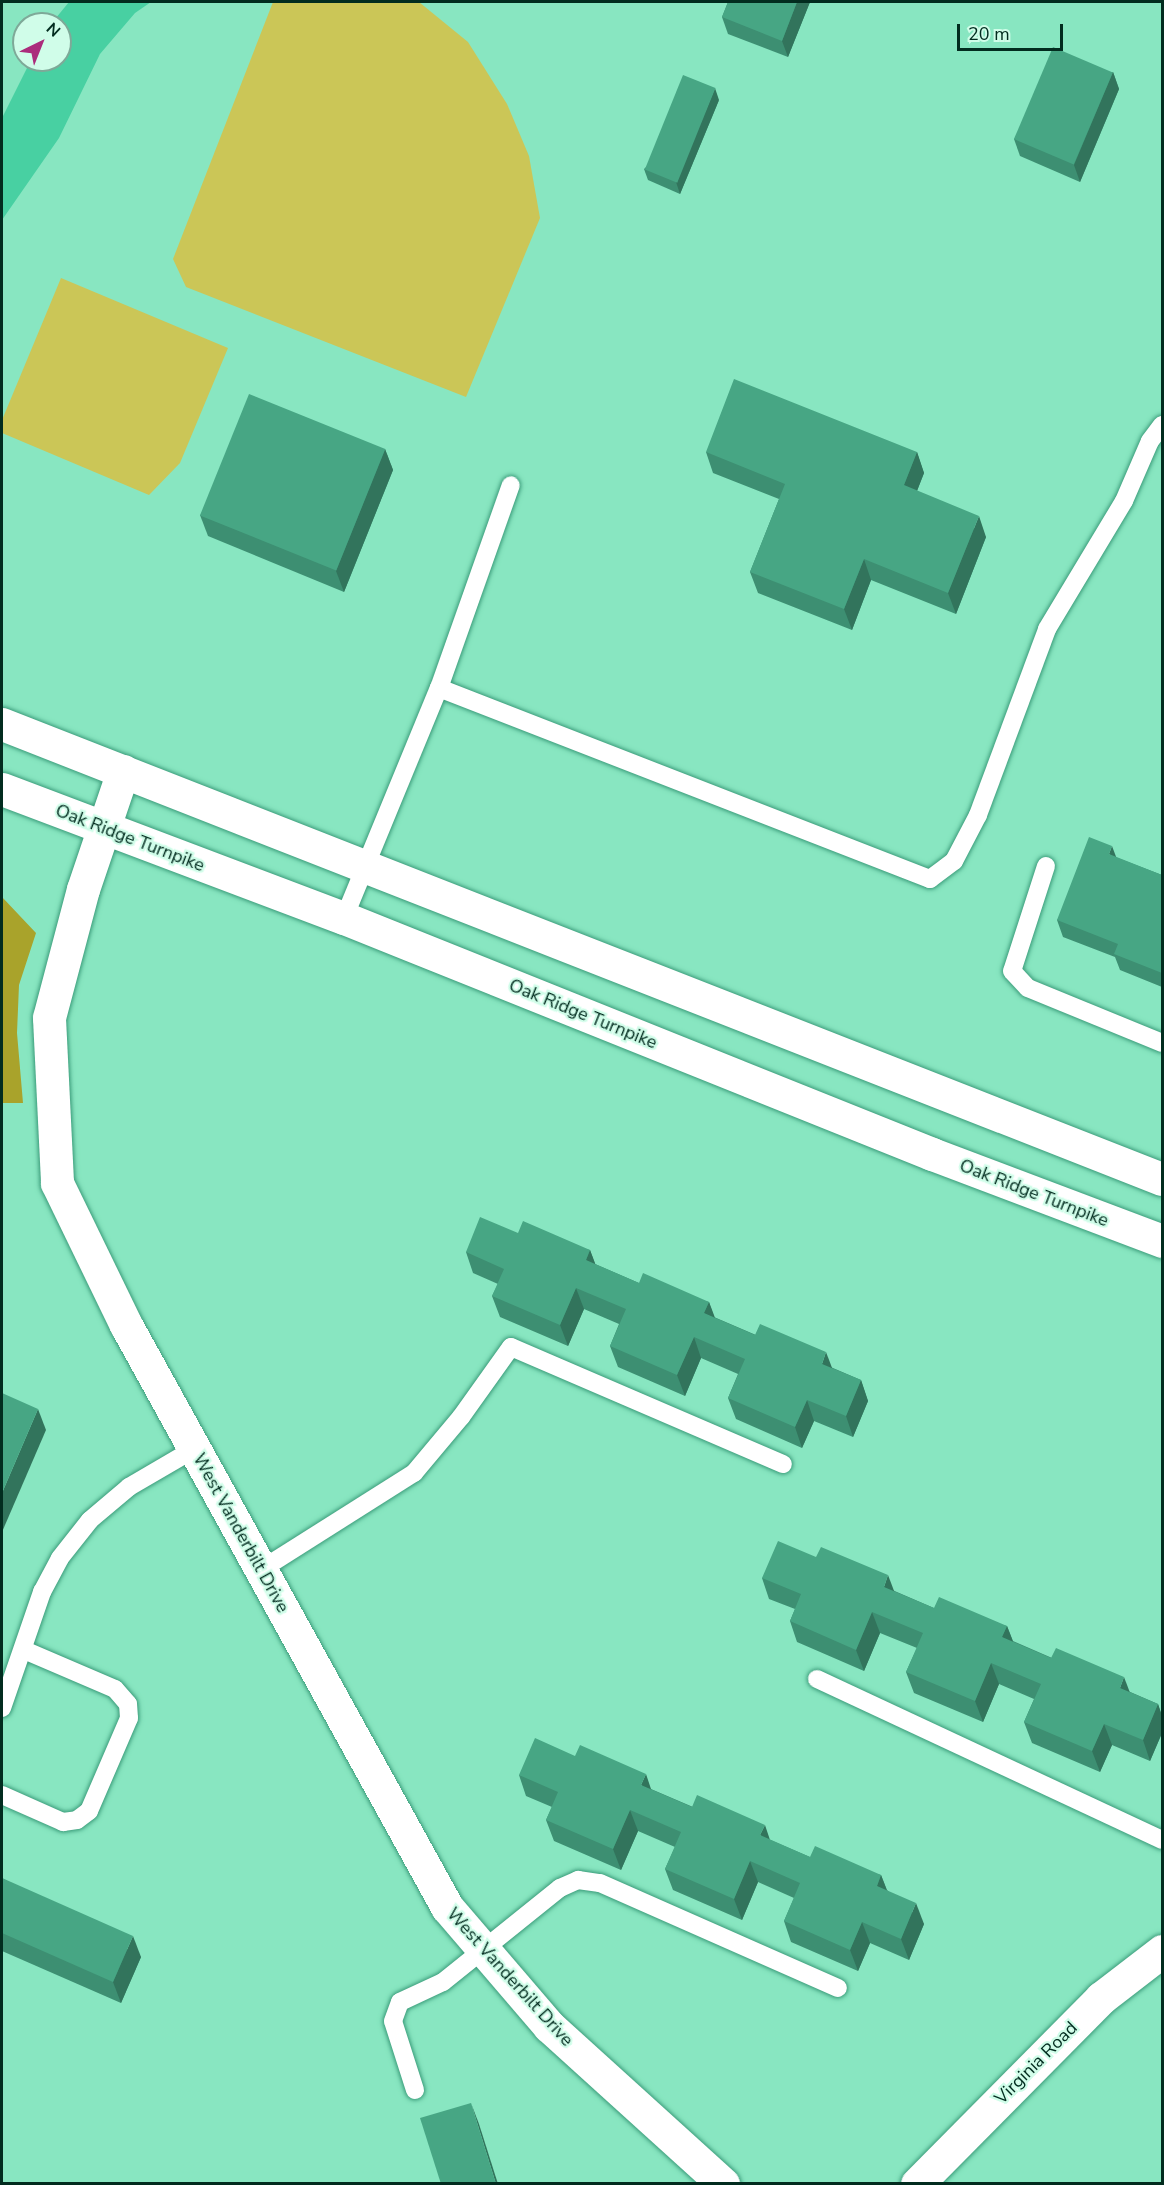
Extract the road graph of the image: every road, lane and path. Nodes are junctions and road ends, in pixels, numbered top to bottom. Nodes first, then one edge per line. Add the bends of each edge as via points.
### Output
1 (1162, 425) edge
2 (511, 485) dead end
3 (439, 688) junction
4 (2, 724) edge
5 (123, 771) junction
6 (2, 789) edge
7 (105, 830) junction
8 (365, 864) junction
9 (1046, 866) dead end
10 (344, 918) junction
11 (1162, 1043) edge
12 (1162, 1179) edge
13 (1162, 1241) edge
14 (195, 1449) junction
15 (783, 1464) dead end
16 (262, 1569) junction
17 (24, 1650) junction
18 (817, 1679) dead end
19 (2, 1708) edge
20 (2, 1795) edge
21 (1162, 1840) edge
22 (1162, 1951) edge
23 (485, 1952) junction
24 (838, 1988) dead end
25 (415, 2090) dead end
26 (723, 2184) edge
27 (917, 2184) edge

1 - 3 lane via 1150,441 1124,501 1047,629 978,816 954,861 930,879
2 - 3 lane
3 - 8 lane
4 - 5 main road
5 - 7 main road, West Vanderbilt Drive
5 - 8 main road
6 - 7 main road, Oak Ridge Turnpike
7 - 10 main road, Oak Ridge Turnpike
7 - 14 main road, West Vanderbilt Drive via 83,889 49,1018 57,1183 126,1325
8 - 10 lane
8 - 12 main road
9 - 11 lane via 1012,971 1028,988
10 - 13 main road, Oak Ridge Turnpike via 932,1154
14 - 16 main road, West Vanderbilt Drive
14 - 17 lane via 129,1487 90,1520 60,1558 46,1584
15 - 16 lane via 511,1347 461,1417 414,1473
16 - 23 main road, West Vanderbilt Drive via 447,1907
17 - 19 lane
17 - 20 lane via 115,1689 128,1704 129,1718 88,1811 77,1820 63,1822
18 - 21 lane
22 - 27 main road, Virginia Road via 1101,1998
23 - 24 lane via 560,1888 578,1880 600,1883
23 - 25 lane via 443,1982 400,2002 393,2021
23 - 26 main road, West Vanderbilt Drive via 549,2026

